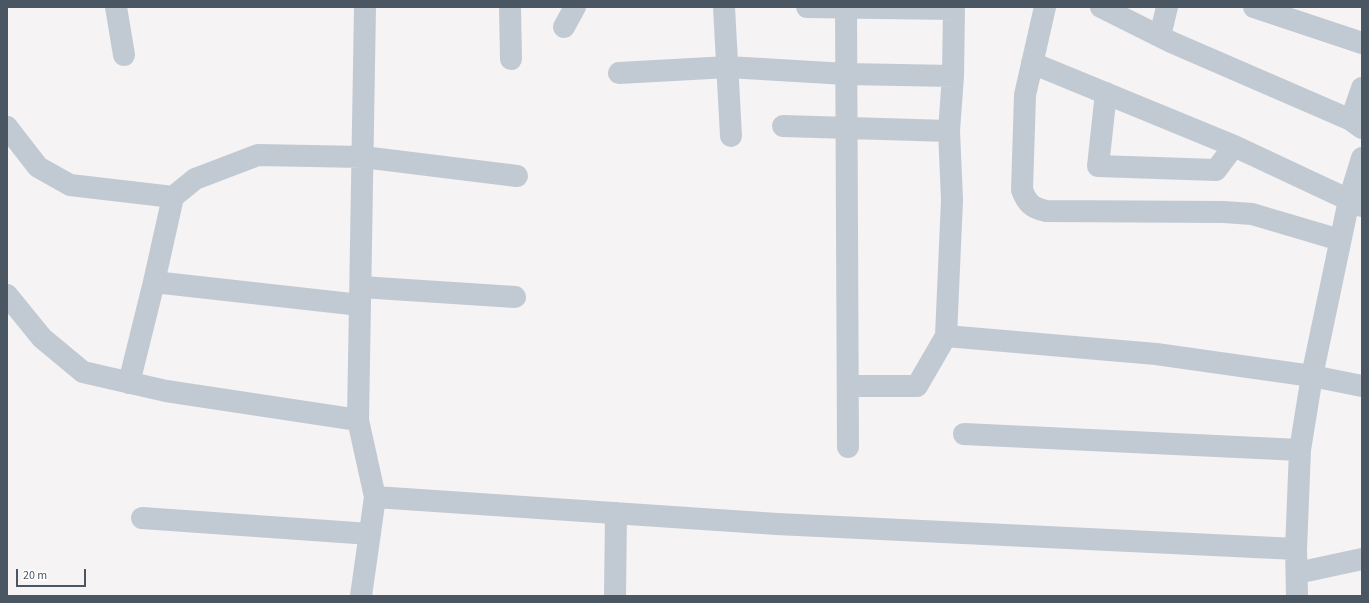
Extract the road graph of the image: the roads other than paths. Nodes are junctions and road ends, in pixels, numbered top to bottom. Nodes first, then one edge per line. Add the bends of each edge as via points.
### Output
1 (116, 7) edge
2 (365, 7) edge
3 (510, 7) edge
4 (575, 7) edge
5 (724, 7) edge
6 (807, 7) edge
7 (1044, 7) edge
8 (1102, 7) edge
9 (1167, 7) edge
10 (1254, 7) edge
11 (846, 8) edge
12 (954, 8) edge
13 (564, 27) dead end
14 (1160, 36) junction
15 (1362, 43) edge
16 (124, 55) dead end
17 (511, 59) dead end
18 (1032, 63) junction
19 (728, 67) junction
20 (620, 73) dead end
21 (846, 74) junction
22 (953, 76) junction
23 (1362, 88) edge
24 (1106, 93) junction
25 (1357, 124) edge
26 (783, 126) dead end
27 (7, 127) edge
28 (846, 129) junction
29 (949, 131) junction
30 (732, 136) dead end
31 (1234, 146) junction
32 (363, 157) junction
33 (1362, 158) edge
34 (517, 176) dead end
35 (173, 197) junction
36 (1355, 203) edge
37 (1340, 240) junction
38 (154, 282) junction
39 (7, 295) edge
40 (360, 296) junction
41 (515, 297) dead end
42 (946, 336) junction
43 (1312, 376) junction
44 (129, 383) junction
45 (848, 386) junction
46 (1362, 386) edge
47 (358, 420) junction
48 (964, 434) dead end
49 (848, 447) dead end
50 (1300, 450) junction
51 (375, 497) junction
52 (616, 512) junction
53 (142, 518) dead end
54 (370, 534) junction
55 (1296, 549) junction
56 (1362, 559) edge
57 (1297, 573) junction
58 (361, 596) edge
59 (615, 596) edge
60 (1297, 596) edge

1 - 16 street
2 - 32 street
3 - 17 street
4 - 13 street
5 - 19 street
6 - 11 street
7 - 18 street
8 - 14 street
9 - 14 street
10 - 15 street
11 - 12 street
11 - 21 street
12 - 22 street
14 - 25 street
18 - 24 street
18 - 37 street via 1025,95 1022,190 1026,201 1036,209 1252,214
19 - 20 street
19 - 21 street
19 - 30 street
21 - 22 street
21 - 28 street
22 - 29 street
23 - 25 street
24 - 31 street
24 - 31 street via 1098,166 1216,170
26 - 28 street
27 - 35 street via 38,167 70,185
28 - 29 street
28 - 45 street
29 - 42 street via 952,200
31 - 36 street
32 - 34 street
32 - 35 street via 258,155 195,178
32 - 40 street
33 - 36 street
35 - 38 street
36 - 37 street
37 - 43 street
38 - 40 street
38 - 44 street
39 - 44 street via 42,338 83,372
40 - 41 street
40 - 47 street
42 - 43 street via 1156,354
42 - 45 street via 917,386
43 - 46 street
43 - 50 street
44 - 47 street
45 - 49 street
47 - 51 street
48 - 50 street
50 - 55 street
51 - 52 street
51 - 54 street
52 - 55 street via 777,524
52 - 59 street
53 - 54 street
54 - 58 street
55 - 57 street
56 - 57 street
57 - 60 street

